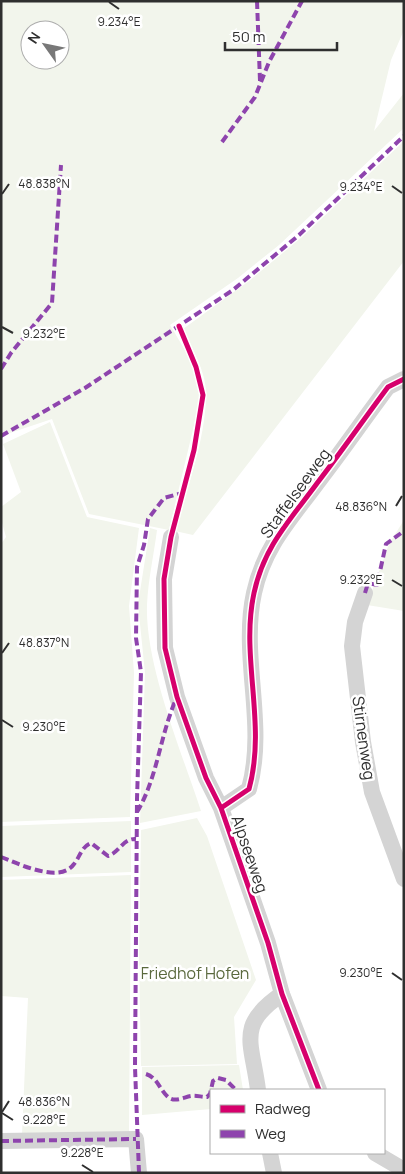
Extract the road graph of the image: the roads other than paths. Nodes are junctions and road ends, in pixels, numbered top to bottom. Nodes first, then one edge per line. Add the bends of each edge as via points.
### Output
1 (404, 379) edge
2 (171, 536) dead end
3 (365, 593) dead end
4 (221, 808) junction
5 (404, 879) edge
6 (282, 994) junction
7 (258, 1089) edge
8 (319, 1089) edge
9 (1, 1141) edge
10 (270, 1154) edge
11 (377, 1154) edge
12 (404, 1170) edge
13 (139, 1173) edge
14 (274, 1173) edge

1 - 4 street, Staffelseeweg via 388,387 271,545 254,593 250,647 256,766 249,789
2 - 4 street, Alpseeweg via 164,578 165,648 206,778
3 - 5 street, Stirnenweg via 355,622 352,646 363,742 372,792
4 - 6 street, Alpseeweg via 268,943
6 - 7 street via 263,1006 250,1029
6 - 8 street, Alpseeweg
9 - 13 street via 136,1139
10 - 14 street
11 - 12 street

